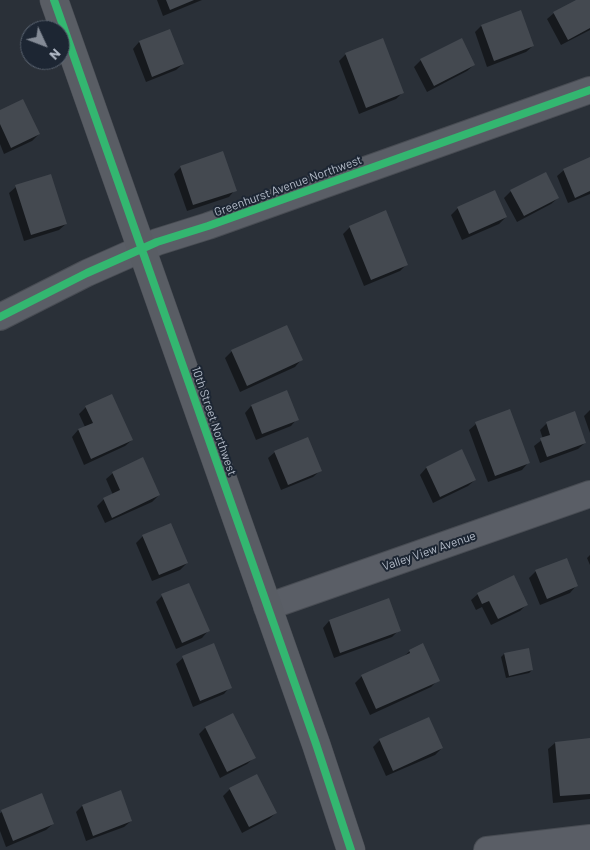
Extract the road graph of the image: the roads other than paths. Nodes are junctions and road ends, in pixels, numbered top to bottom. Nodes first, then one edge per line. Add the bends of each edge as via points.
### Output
1 (54, 0) edge
2 (590, 90) edge
3 (141, 248) junction
4 (0, 317) edge
5 (590, 494) edge
6 (267, 607) junction
7 (590, 838) edge
8 (351, 850) edge
9 (488, 850) edge

1 - 3 main road, 10th Street Northwest
2 - 3 street, Greenhurst Avenue Northwest
3 - 4 street, Greenhurst Avenue Northwest
3 - 6 main road, 10th Street Northwest
5 - 6 street, Valley View Avenue
6 - 8 main road, 10th Street Northwest
7 - 9 street

